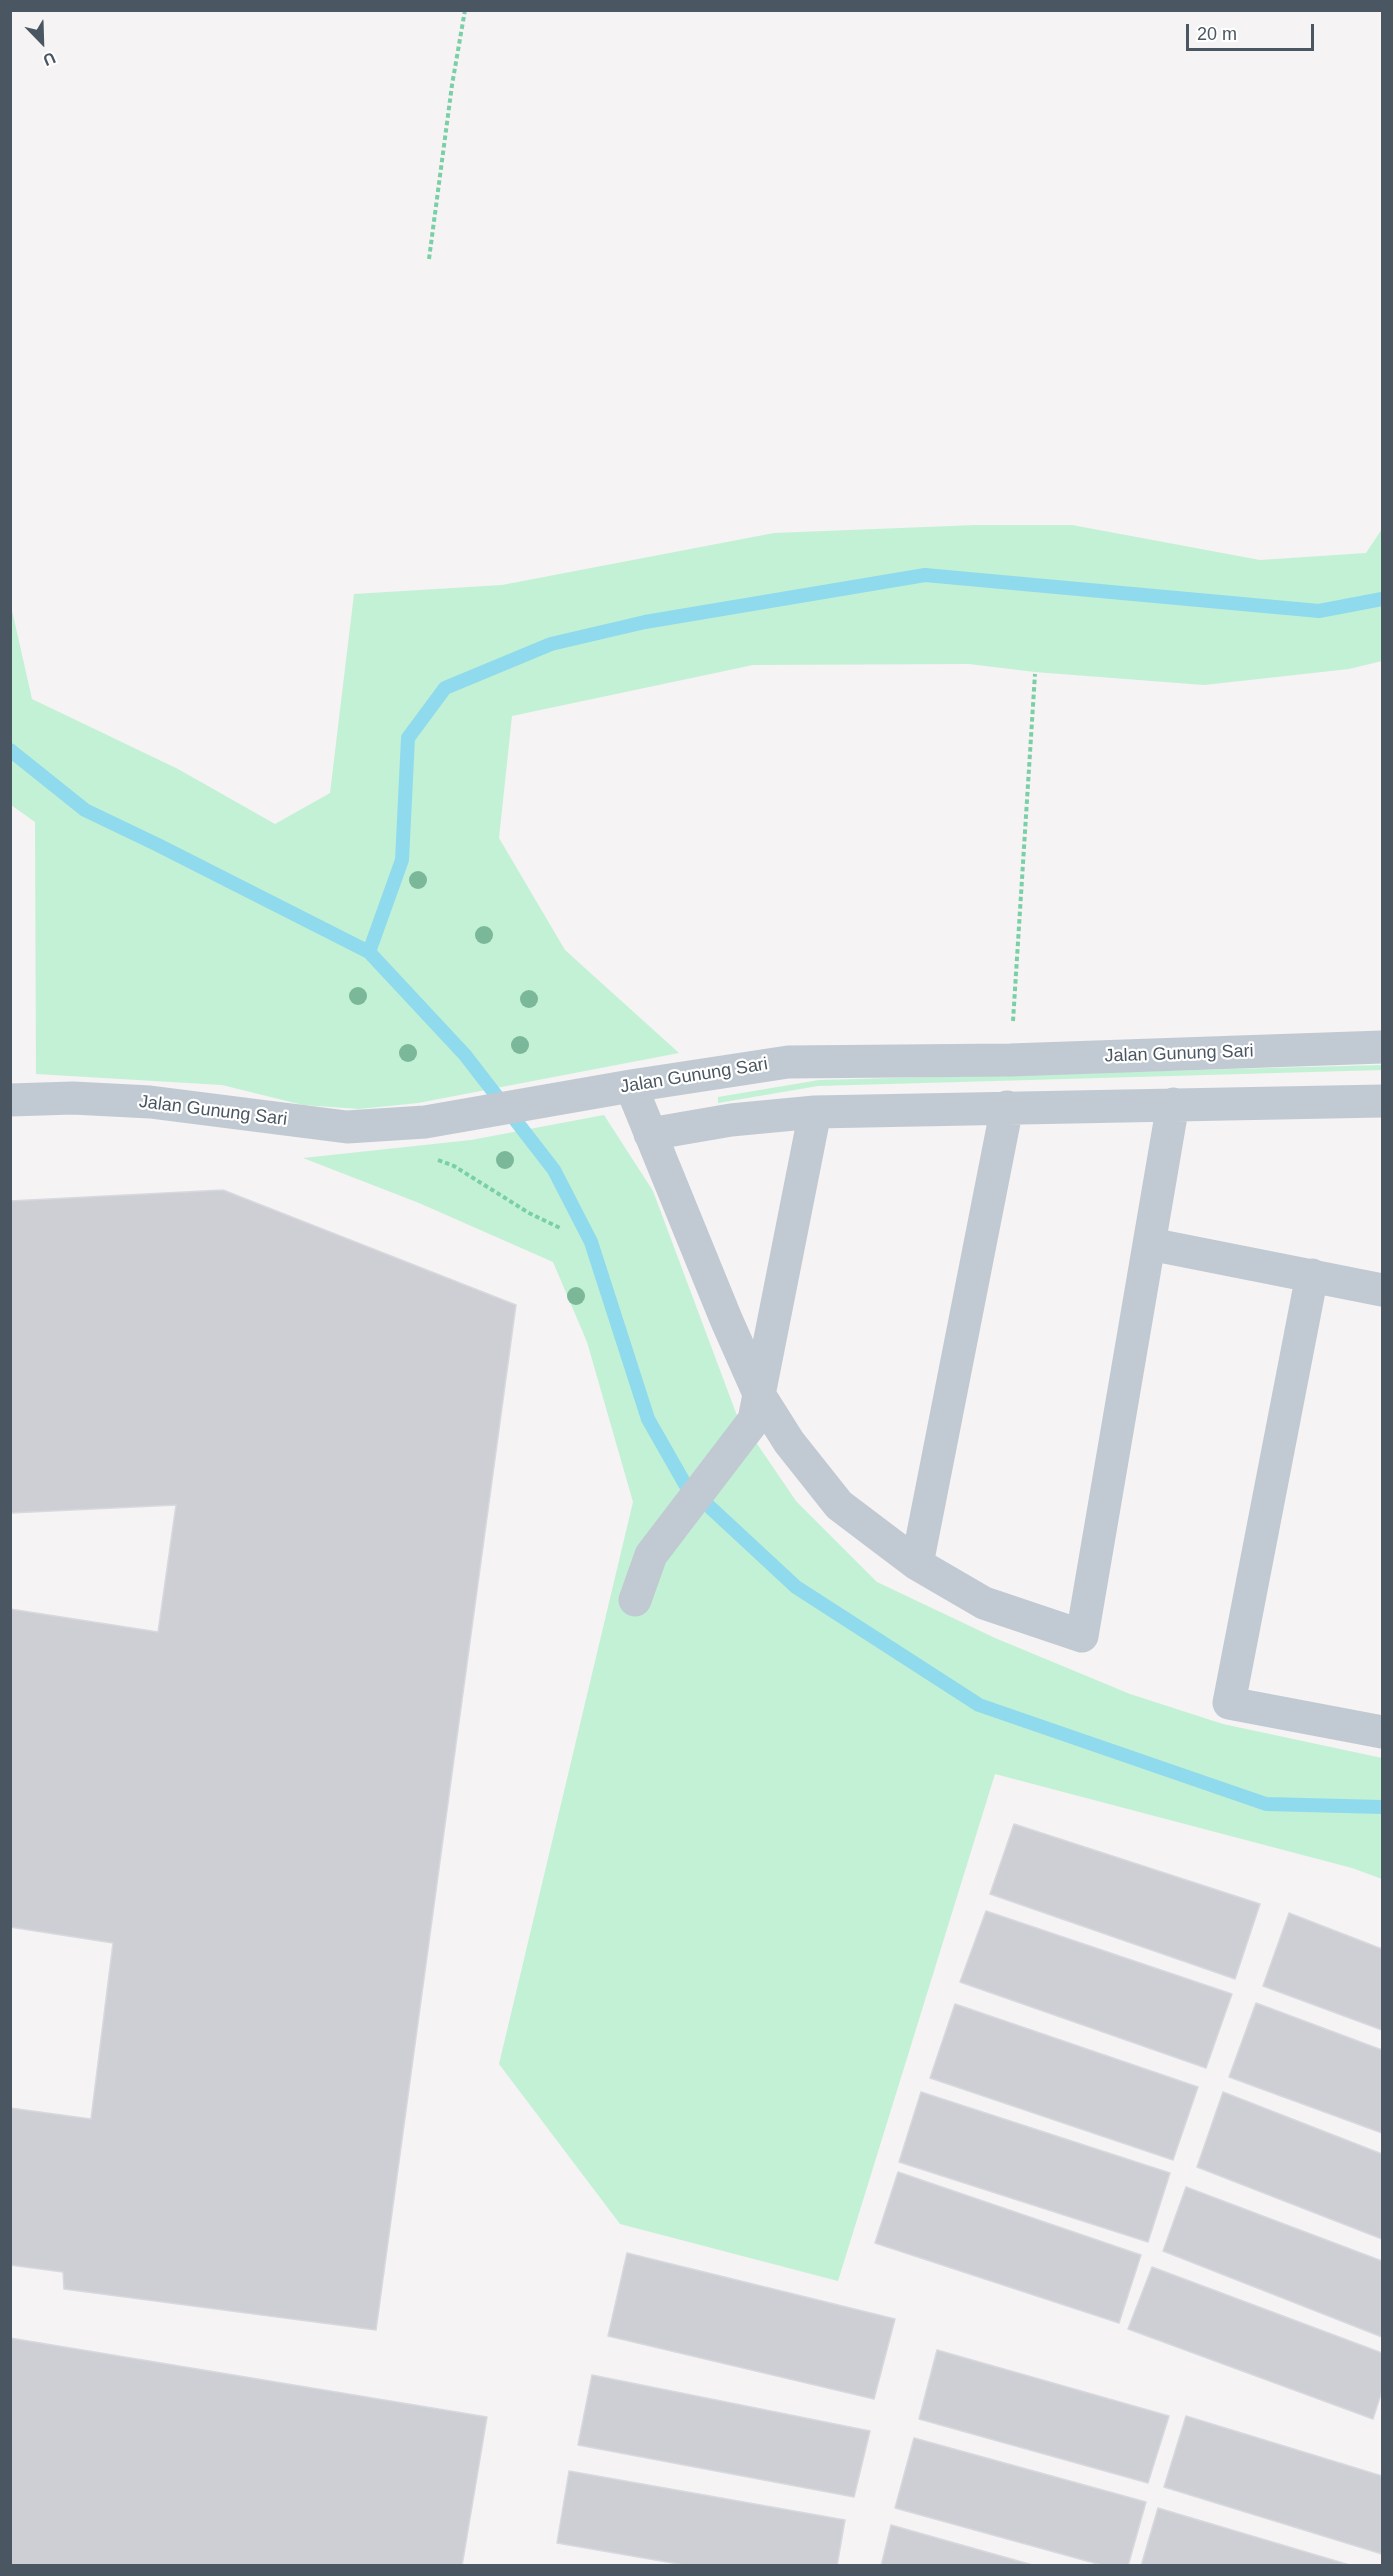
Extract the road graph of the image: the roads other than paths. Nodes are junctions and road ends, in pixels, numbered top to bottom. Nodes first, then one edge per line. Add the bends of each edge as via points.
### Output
1 (1383, 1047) edge
2 (631, 1086) junction
3 (10, 1100) edge
4 (1383, 1101) edge
5 (1173, 1104) junction
6 (1007, 1107) junction
7 (815, 1112) junction
8 (650, 1134) junction
9 (1150, 1244) junction
10 (1312, 1275) junction
11 (1383, 1290) edge
12 (760, 1396) junction
13 (917, 1564) junction
14 (635, 1600) dead end
15 (1383, 1732) edge

1 - 2 street, Jalan Gunung Sari via 1010,1060 788,1062
2 - 3 street, Jalan Gunung Sari via 425,1122 347,1127 150,1102
2 - 8 street
4 - 5 street
5 - 6 street
5 - 9 street
6 - 7 street
6 - 13 street
7 - 8 street via 731,1120
7 - 12 street
8 - 12 street
9 - 10 street
9 - 13 street via 1082,1636 984,1603
10 - 11 street
10 - 15 street via 1229,1703
12 - 13 street via 789,1442 839,1505
12 - 14 street via 754,1420 651,1555

